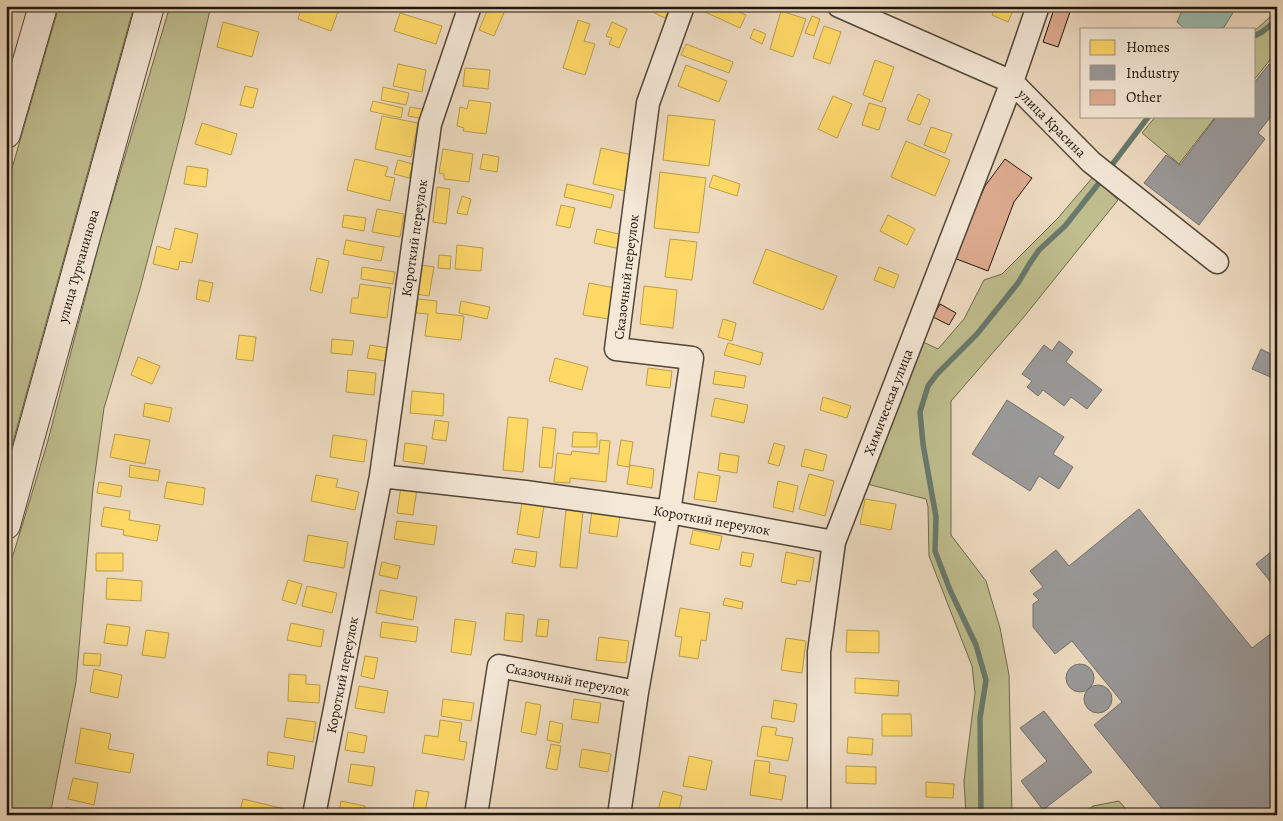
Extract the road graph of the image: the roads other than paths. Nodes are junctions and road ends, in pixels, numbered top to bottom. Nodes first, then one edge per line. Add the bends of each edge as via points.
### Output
1 (43, 6) edge
2 (150, 6) edge
3 (470, 6) edge
4 (683, 6) edge
5 (840, 6) edge
6 (1038, 6) edge
7 (1012, 82) junction
8 (6, 134) edge
9 (1217, 262) dead end
10 (381, 476) junction
11 (669, 512) junction
12 (6, 525) edge
13 (834, 542) junction
14 (637, 692) junction
15 (314, 815) edge
16 (476, 815) edge
17 (619, 815) edge
18 (819, 815) edge

1 - 8 street
2 - 12 street, улица Турчанинова
3 - 10 street, Короткий переулок via 430,124
4 - 11 street, Сказочный переулок via 648,103 616,350 692,358
5 - 7 street, улица Красина
6 - 7 street, Химическая улица
7 - 9 street, улица Красина via 1091,162
7 - 13 street, Химическая улица
10 - 11 street, Короткий переулок
10 - 15 street, Короткий переулок
11 - 13 street, Короткий переулок
11 - 14 street, Сказочный переулок
13 - 18 street, Химическая улица via 819,652
14 - 16 street, Сказочный переулок via 500,666
14 - 17 street, Сказочный переулок

